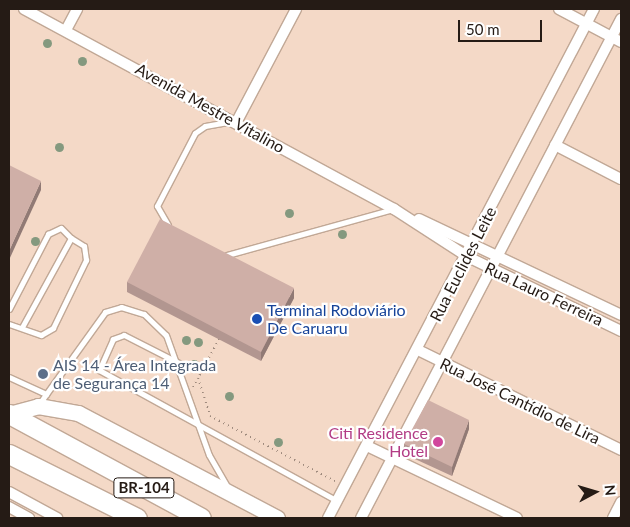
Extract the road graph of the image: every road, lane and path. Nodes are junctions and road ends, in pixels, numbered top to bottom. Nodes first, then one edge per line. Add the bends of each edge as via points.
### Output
1 (24, 9) edge
2 (77, 9) edge
3 (296, 9) edge
4 (559, 9) edge
5 (594, 9) edge
6 (621, 19) edge
7 (585, 23) junction
8 (66, 30) junction
9 (616, 39) edge
10 (236, 123) junction
11 (555, 145) junction
12 (621, 179) edge
13 (394, 209) junction
14 (174, 228) edge
15 (71, 238) junction
16 (475, 243) junction
17 (221, 252) edge
18 (496, 254) junction
19 (468, 257) junction
20 (489, 268) junction
21 (559, 284) junction
22 (552, 298) junction
23 (9, 309) edge
24 (621, 315) edge
25 (9, 324) edge
26 (22, 326) junction
27 (621, 330) edge
28 (219, 339) edge
29 (418, 350) junction
30 (179, 363) junction
31 (442, 363) junction
32 (9, 377) edge
33 (42, 400) junction
34 (9, 414) edge
35 (197, 425) junction
36 (367, 446) junction
37 (621, 450) edge
38 (9, 454) edge
39 (392, 459) junction
40 (345, 486) junction
41 (9, 492) edge
42 (231, 493) junction
43 (338, 501) junction
44 (621, 502) edge
45 (9, 507) edge
46 (53, 517) edge
47 (29, 518) edge
48 (137, 518) edge
49 (201, 518) edge
50 (277, 518) edge
51 (328, 518) edge
52 (361, 518) edge
53 (517, 518) edge
54 (613, 518) edge

1 - 8 street, Avenida Mestre Vitalino
2 - 8 street
3 - 10 street
4 - 7 street
5 - 7 street, Rua Euclides Leite
6 - 9 street, Rua Euclides Leite
7 - 9 street
7 - 16 street, Rua Euclides Leite
8 - 10 street, Avenida Mestre Vitalino
9 - 11 street, Rua Euclides Leite
10 - 13 street, Avenida Mestre Vitalino
10 - 14 lane via 218,122 195,133 157,206 159,216
11 - 12 street
11 - 18 street, Rua Euclides Leite
13 - 16 street, Avenida Mestre Vitalino
13 - 17 lane via 234,256
13 - 19 street, Avenida Mestre Vitalino
15 - 23 lane via 60,228 48,234
15 - 26 lane
15 - 26 lane via 84,246 86,260 53,328 41,335
16 - 18 street, Rua Lauro Ferreira
16 - 19 street, Rua Euclides Leite
18 - 20 street, Rua Euclides Leite
18 - 21 street, Rua Lauro Ferreira
19 - 20 street, Rua Lauro Ferreira
19 - 29 street, Rua Euclides Leite
20 - 22 street, Rua Lauro Ferreira
20 - 31 street, Rua Euclides Leite
21 - 22 street
21 - 24 street, Rua Lauro Ferreira
22 - 27 street, Rua Lauro Ferreira
25 - 26 lane
28 - 40 path via 198,378 210,416
29 - 31 street, Rua José Cantídio de Lira
29 - 36 street, Rua Euclides Leite
30 - 33 lane via 166,335 144,314 121,307 105,312
30 - 35 lane
30 - 35 lane via 124,335 113,340 99,370
31 - 37 street, Rua José Cantídio de Lira
31 - 39 street, Rua Euclides Leite
32 - 33 lane
33 - 34 street
33 - 42 street via 78,413
34 - 49 highway, BR-104
35 - 42 lane
35 - 43 lane
36 - 39 street
36 - 40 street, Rua Euclides Leite
38 - 48 highway, BR-104
39 - 52 street, Rua Euclides Leite
39 - 53 street
40 - 43 street, Rua Euclides Leite
41 - 46 street
42 - 50 street
43 - 51 street, Rua Euclides Leite
44 - 54 street
45 - 47 street

